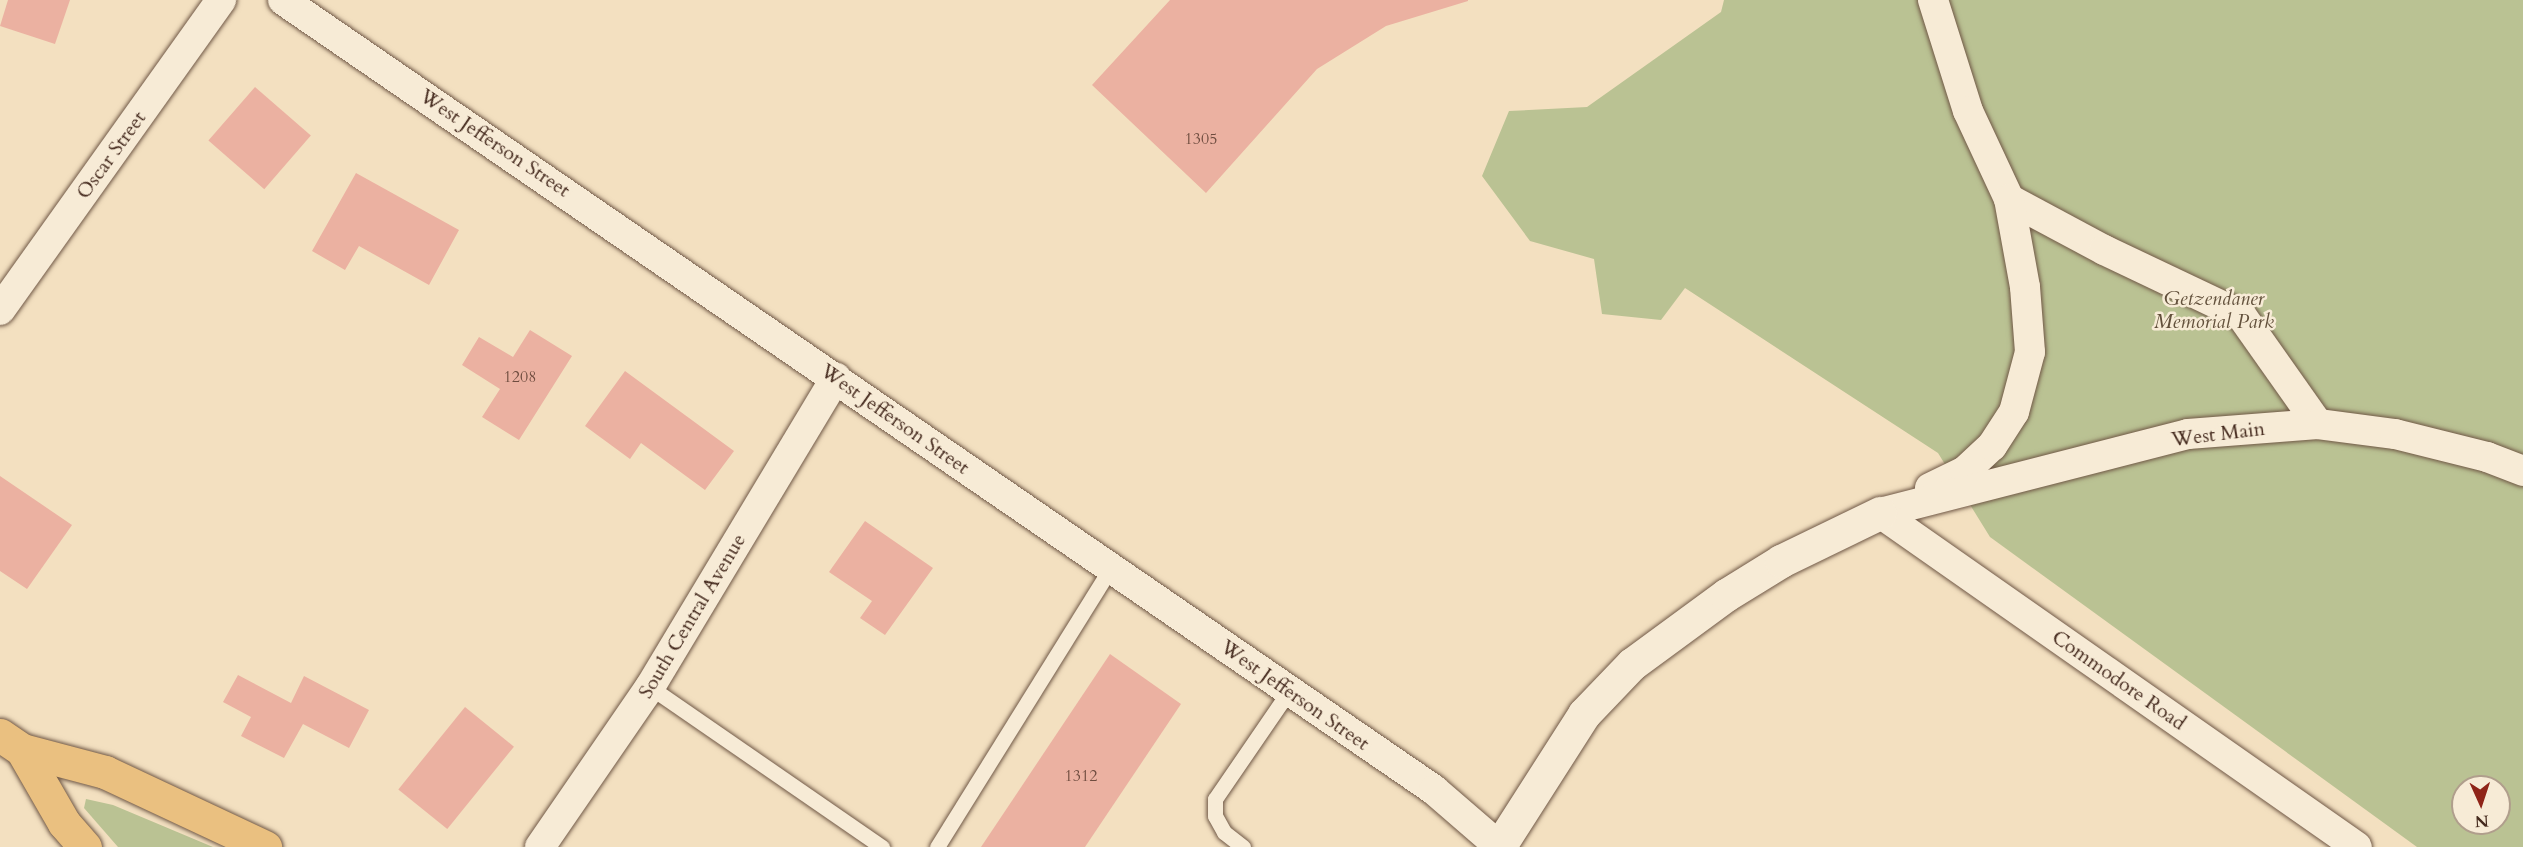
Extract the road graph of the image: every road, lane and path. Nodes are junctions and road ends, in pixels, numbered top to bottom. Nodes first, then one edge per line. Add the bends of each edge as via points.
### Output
1 (221, 0) edge
2 (284, 0) edge
3 (1933, 0) edge
4 (2009, 199) junction
5 (0, 310) edge
6 (836, 378) junction
7 (2318, 424) junction
8 (2523, 471) edge
9 (1880, 513) junction
10 (1111, 568) junction
11 (650, 687) junction
12 (1289, 691) junction
13 (11, 742) edge
14 (85, 847) edge
15 (265, 847) edge
16 (540, 847) edge
17 (882, 847) edge
18 (937, 847) edge
19 (1243, 847) edge
20 (1500, 847) edge
21 (2357, 847) edge

1 - 5 street, Oscar Street
2 - 6 street, West Jefferson Street
3 - 4 street via 1968,111
4 - 7 street via 2241,315
4 - 9 street via 2025,287 2030,352 2014,412 1992,446 1965,471
6 - 10 street, West Jefferson Street
6 - 11 street, South Central Avenue
7 - 8 street, West Main via 2395,434 2487,456
7 - 9 street, West Main via 2188,434
9 - 20 street via 1780,561 1632,664 1584,714
9 - 21 street, Commodore Road
10 - 12 street, West Jefferson Street
10 - 18 lane
11 - 16 street, South Central Avenue
11 - 17 lane
12 - 19 lane via 1215,799 1215,816 1224,832
12 - 20 street, West Jefferson Street via 1434,790
13 - 14 main road via 64,823
13 - 15 main road via 105,772

